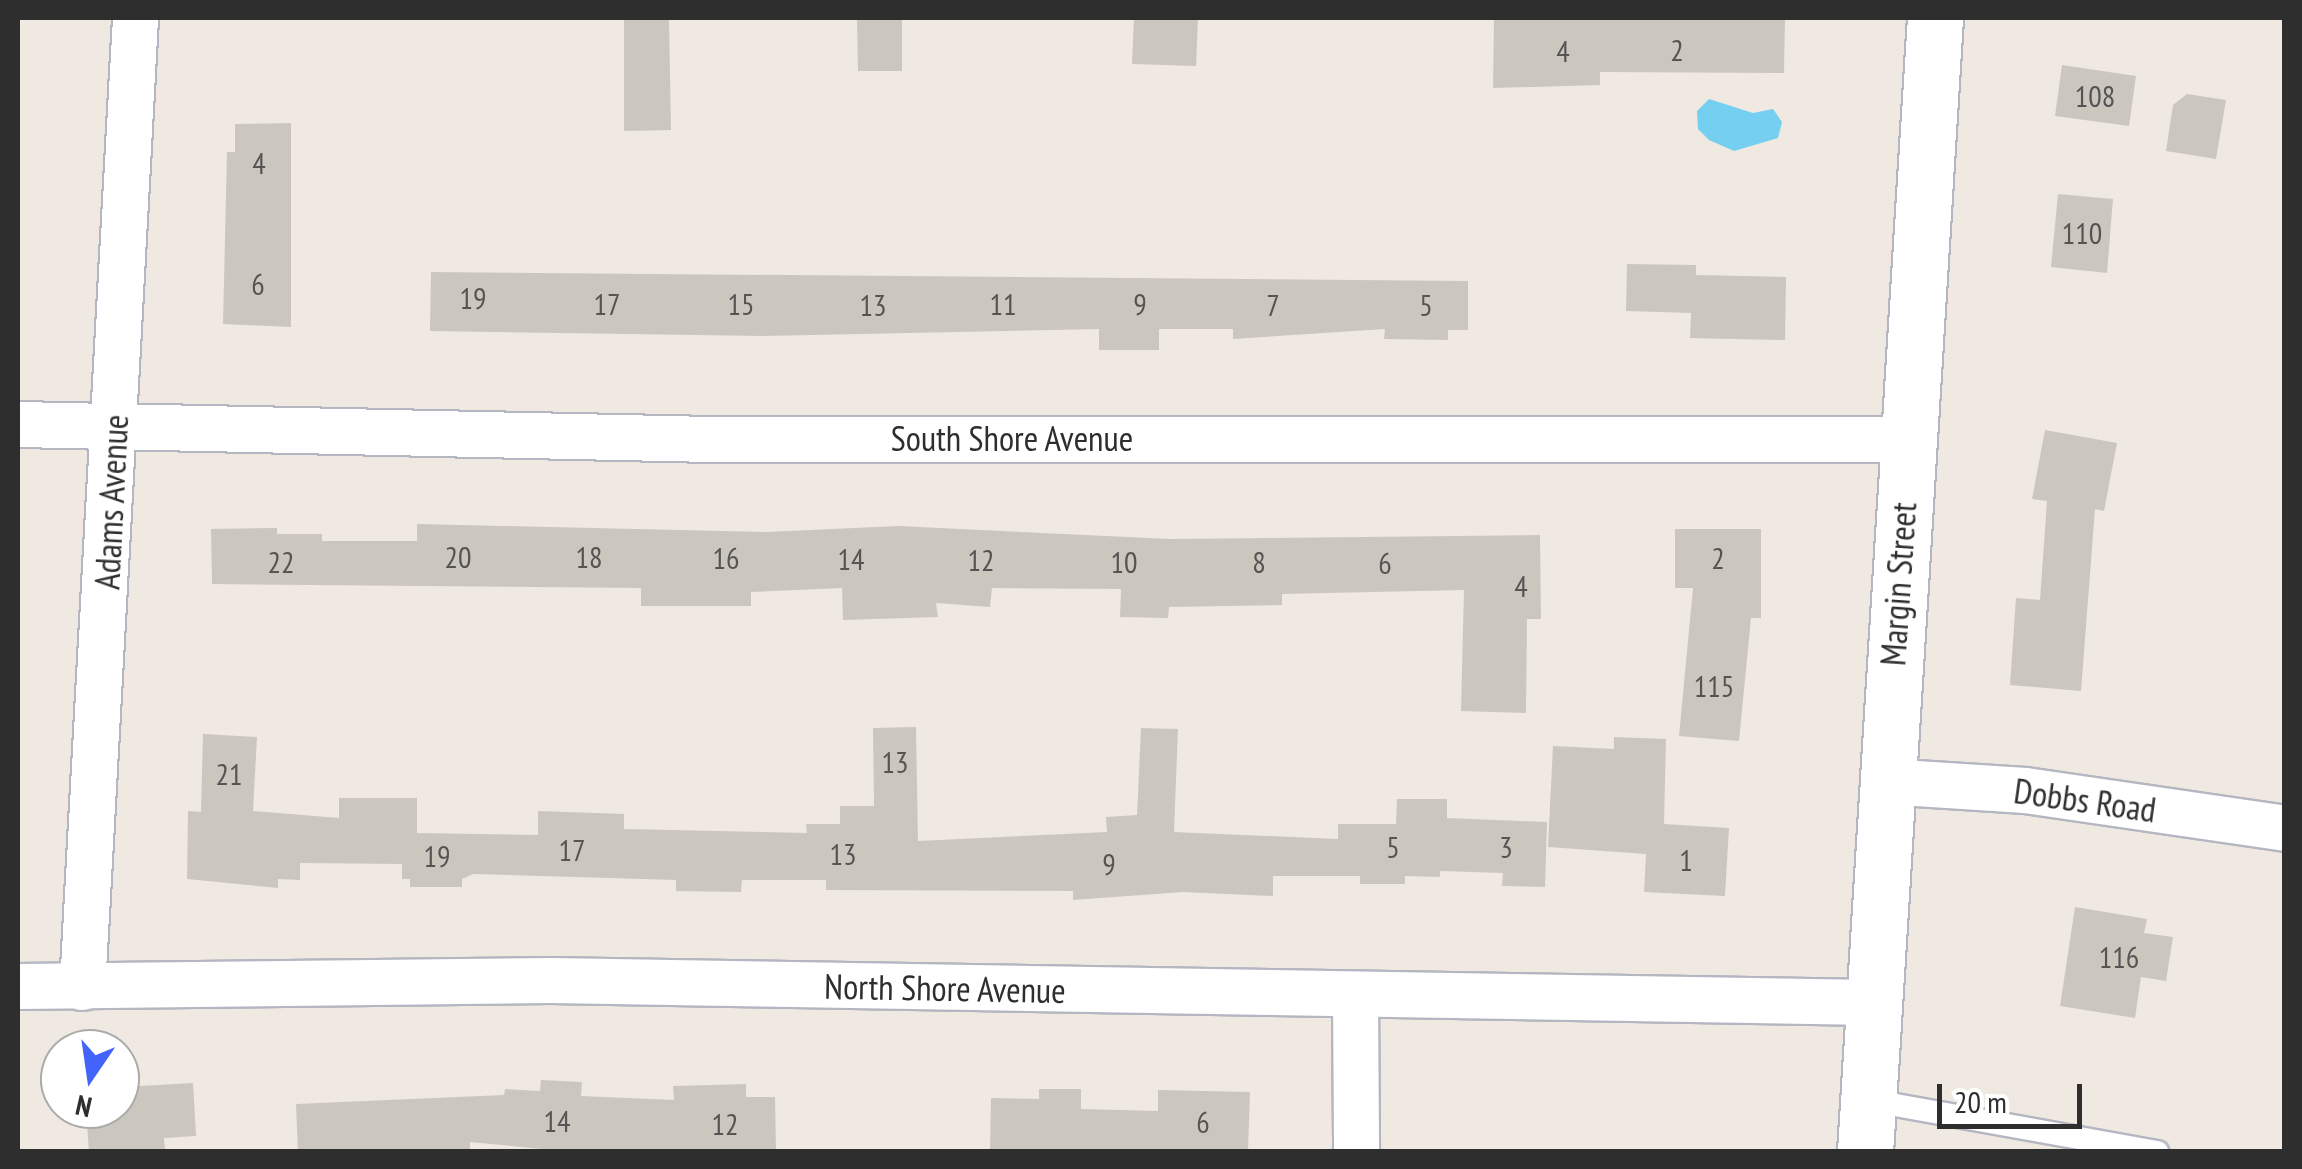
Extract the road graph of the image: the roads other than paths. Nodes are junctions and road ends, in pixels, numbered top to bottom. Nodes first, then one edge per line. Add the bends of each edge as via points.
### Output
1 (134, 18) edge
2 (1934, 18) edge
3 (18, 424) edge
4 (116, 426) junction
5 (1908, 439) junction
6 (1885, 781) junction
7 (2284, 828) edge
8 (18, 986) edge
9 (82, 987) junction
10 (1355, 996) junction
11 (1872, 1002) junction
12 (1867, 1126) edge
13 (1356, 1152) edge
14 (2158, 1152) edge

1 - 4 street, Adams Avenue
2 - 5 main road, Margin Street
3 - 4 street, South Shore Avenue
4 - 5 street, South Shore Avenue via 711,440
4 - 9 street, Adams Avenue
5 - 6 main road, Margin Street
6 - 7 street, Dobbs Road via 2025,790
6 - 11 main road, Margin Street
8 - 9 street, North Shore Avenue
9 - 10 street, North Shore Avenue via 550,980
10 - 11 street, North Shore Avenue
10 - 13 street
11 - 12 main road, Margin Street
12 - 14 lane

